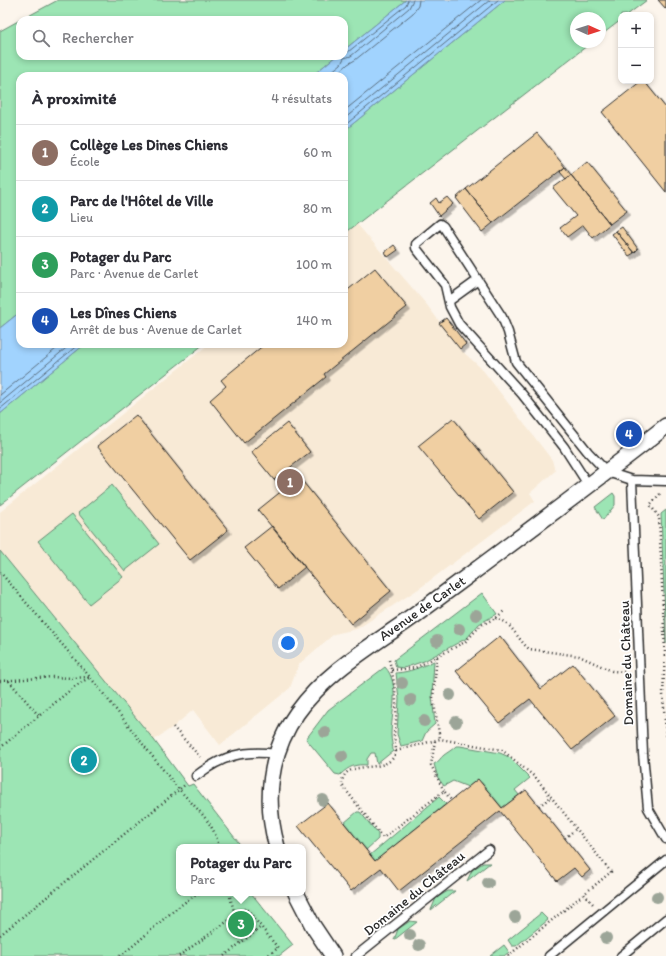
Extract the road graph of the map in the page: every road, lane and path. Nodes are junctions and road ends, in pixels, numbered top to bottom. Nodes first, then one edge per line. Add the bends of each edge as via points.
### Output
1 (478, 280) junction
2 (449, 301) junction
3 (666, 426) edge
4 (607, 472) junction
5 (632, 480) junction
6 (666, 481) edge
7 (589, 486) junction
8 (660, 494) dead end
9 (0, 572) edge
10 (505, 610) dead end
11 (496, 618) junction
12 (665, 652) edge
13 (437, 656) junction
14 (389, 660) dead end
15 (392, 670) junction
16 (639, 671) junction
17 (90, 677) junction
18 (0, 681) edge
19 (8, 681) junction
20 (40, 717) junction
21 (173, 727) dead end
22 (666, 737) edge
23 (440, 739) junction
24 (435, 741) junction
25 (0, 748) edge
26 (396, 751) junction
27 (277, 754) junction
28 (208, 766) junction
29 (196, 776) joint
30 (179, 789) junction
31 (444, 791) junction
32 (551, 797) junction
33 (451, 800) dead end
34 (539, 806) dead end
35 (577, 828) junction
36 (565, 838) dead end
37 (666, 839) edge
38 (218, 844) edge
39 (276, 844) edge
40 (489, 850) dead end
41 (666, 860) edge
42 (584, 894) junction
43 (194, 896) edge
44 (230, 896) edge
45 (298, 896) edge
46 (601, 913) junction
47 (235, 915) junction
48 (666, 920) edge
49 (262, 927) junction
50 (0, 935) edge
51 (120, 956) edge
52 (179, 956) edge
53 (224, 956) edge
54 (267, 956) edge
55 (333, 956) edge
56 (356, 956) edge
57 (508, 956) edge
58 (549, 956) edge
59 (621, 956) edge

1 - 2 lane
1 - 2 lane via 440,224 416,244 416,248 445,285
1 - 4 lane via 502,317 516,362
2 - 7 lane via 459,324 522,394 564,447
3 - 4 street, Avenue de Carlet
4 - 5 lane
4 - 7 street, Avenue de Carlet
5 - 6 lane
5 - 16 lane, Domaine du Château
7 - 27 street, Avenue de Carlet via 417,614 334,672 297,714
8 - 12 path via 650,506 659,517
9 - 17 path
10 - 11 path
11 - 13 path via 482,625 465,642
11 - 16 path via 503,620 529,649 579,656 612,671
12 - 22 path via 663,694
13 - 15 path via 415,668
13 - 23 path via 433,698
14 - 15 path
15 - 26 path via 396,695
16 - 37 lane, Domaine du Château via 648,808
17 - 19 path
17 - 20 path via 74,687
17 - 30 path
18 - 19 path
19 - 20 path
20 - 25 path
21 - 28 path
23 - 24 path
23 - 32 path via 502,750 524,766
24 - 26 path
24 - 31 path via 431,765
26 - 31 path via 392,760 382,765 359,767 346,773 342,779 342,785 348,794 383,838
27 - 28 lane via 253,751 226,757
27 - 39 street, Avenue de Carlet via 270,777 269,801
28 - 29 lane
29 - 30 path
30 - 38 path via 206,817 217,836
30 - 50 path
31 - 33 path
32 - 34 path
32 - 35 path
35 - 36 path
35 - 42 path via 611,872
40 - 56 lane, Domaine du Château
41 - 46 lane
42 - 46 path
42 - 57 path
43 - 51 path
44 - 47 path
45 - 55 street
46 - 58 lane
47 - 49 path via 246,908
47 - 52 path
48 - 59 lane
49 - 53 path
49 - 54 path via 278,948

